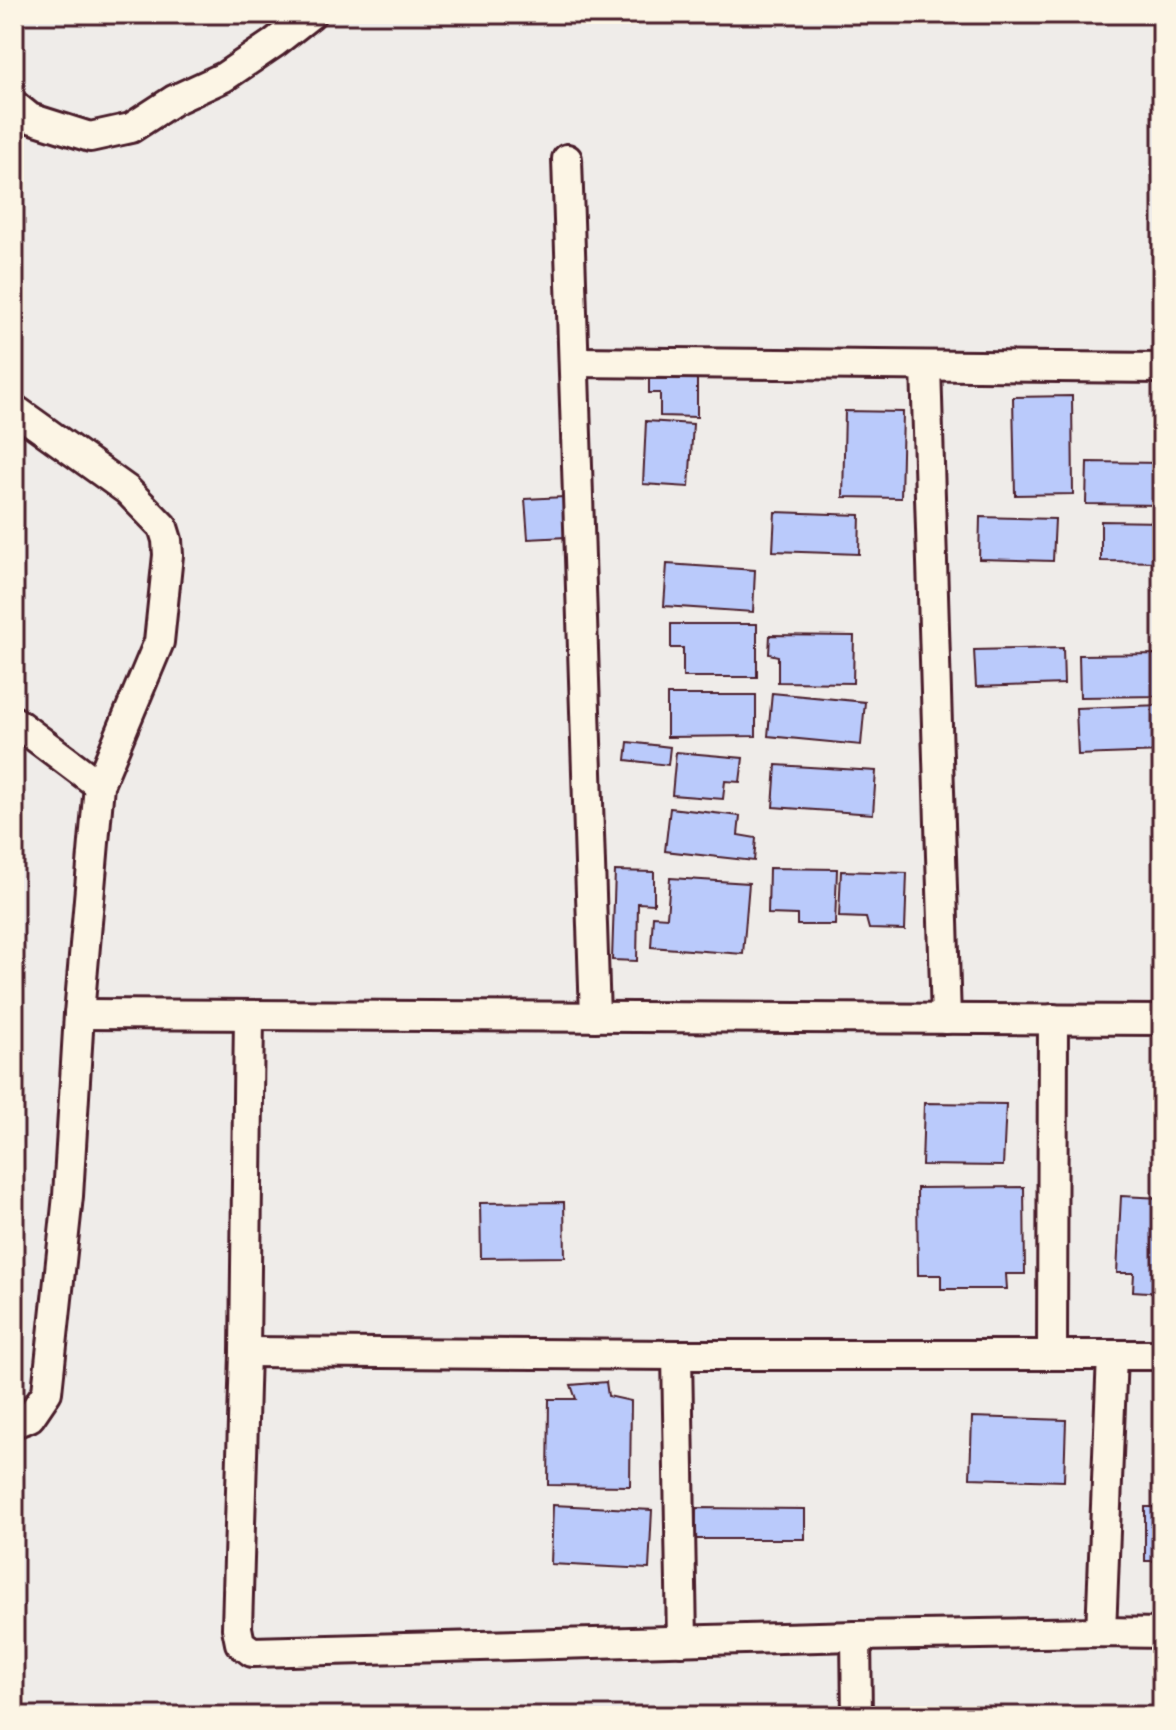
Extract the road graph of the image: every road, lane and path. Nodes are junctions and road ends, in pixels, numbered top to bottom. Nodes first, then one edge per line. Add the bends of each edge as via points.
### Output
1 (311, 14) edge
2 (14, 105) edge
3 (567, 159) dead end
4 (574, 362) junction
5 (926, 366) junction
6 (1162, 368) edge
7 (14, 409) edge
8 (14, 721) edge
9 (99, 785) junction
10 (79, 1014) junction
11 (249, 1015) junction
12 (595, 1017) junction
13 (946, 1019) junction
14 (1053, 1019) junction
15 (1162, 1020) edge
16 (245, 1352) junction
17 (677, 1355) junction
18 (1052, 1355) junction
19 (1112, 1355) junction
20 (1162, 1355) edge
21 (14, 1423) edge
22 (1101, 1632) junction
23 (1162, 1633) edge
24 (856, 1636) junction
25 (682, 1641) junction
26 (857, 1716) edge

1 - 2 street via 224,77 131,128 90,137 30,118
3 - 4 street
4 - 5 street
4 - 12 street
5 - 6 street
5 - 13 street
7 - 9 street via 127,490 163,527 167,540 159,642
8 - 9 street
9 - 10 street
10 - 11 street
10 - 21 street via 68,1196 47,1392 30,1417
11 - 12 street
11 - 16 street
12 - 13 street
13 - 14 street
14 - 15 street
14 - 18 street
16 - 17 street
16 - 25 street via 237,1628 240,1643 252,1652
17 - 18 street
17 - 25 street
18 - 19 street
19 - 20 street
19 - 22 street
22 - 23 street
22 - 24 street
24 - 25 street
24 - 26 street

